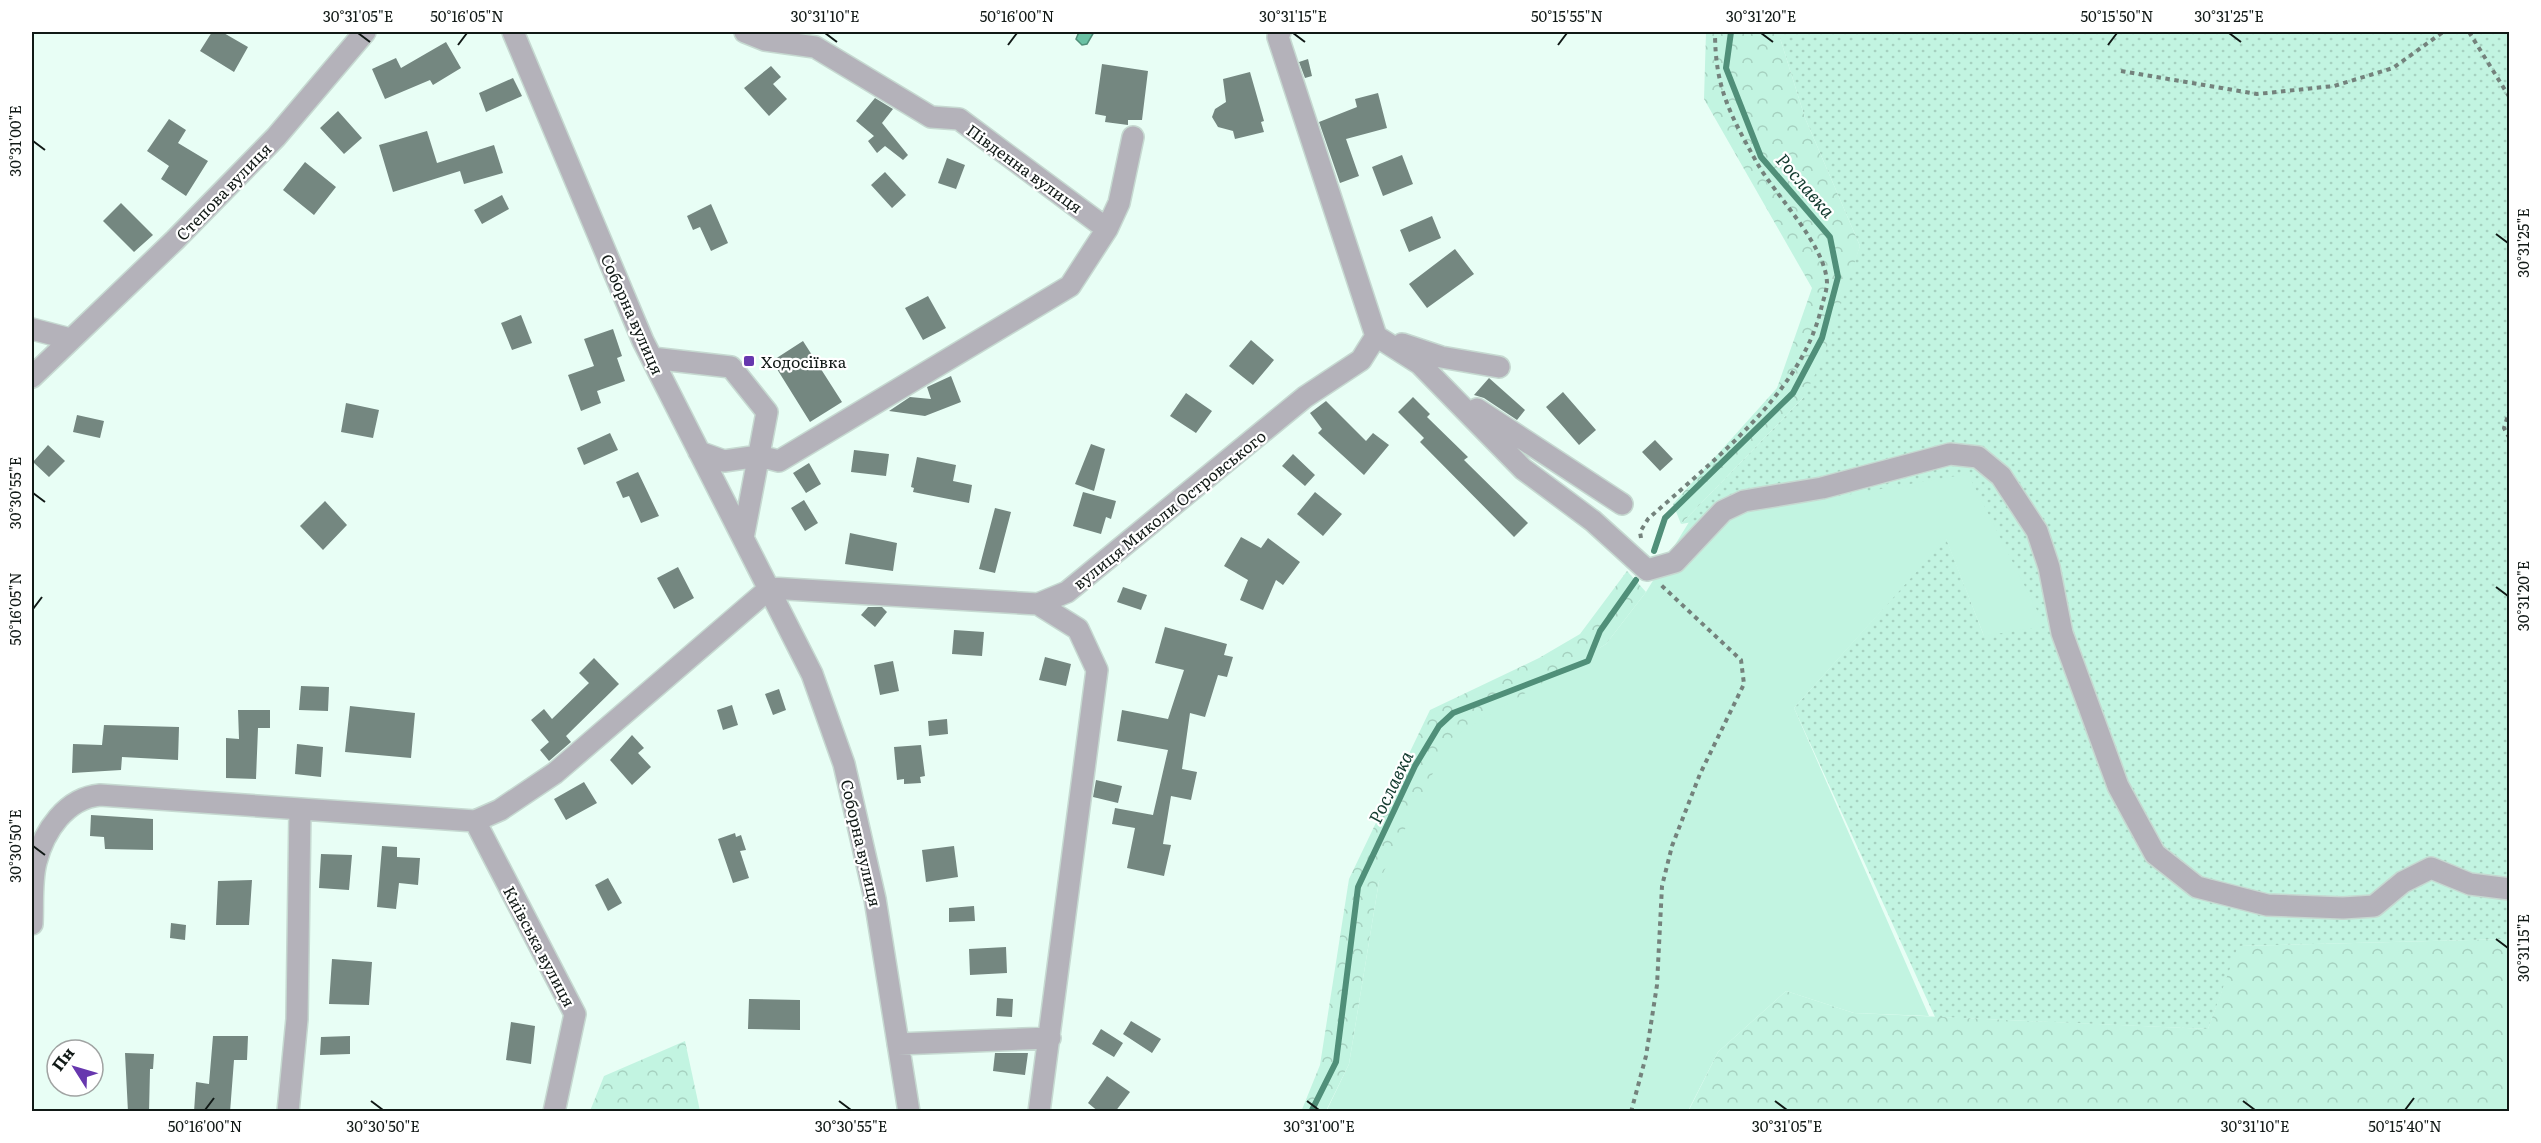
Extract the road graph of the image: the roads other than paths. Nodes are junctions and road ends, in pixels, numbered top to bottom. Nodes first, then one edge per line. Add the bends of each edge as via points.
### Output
1 (365, 32) edge
2 (513, 32) edge
3 (745, 32) edge
4 (1280, 32) edge
5 (1133, 137) dead end
6 (1107, 229) junction
7 (32, 329) edge
8 (1376, 336) junction
9 (70, 339) junction
10 (652, 358) junction
11 (1499, 367) dead end
12 (32, 377) edge
13 (1443, 388) junction
14 (699, 452) junction
15 (759, 456) junction
16 (1622, 504) dead end
17 (743, 538) junction
18 (770, 588) junction
19 (1038, 604) junction
20 (300, 809) junction
21 (475, 821) junction
22 (2510, 889) edge
23 (32, 924) edge
24 (1050, 1038) junction
25 (898, 1044) junction
26 (288, 1112) edge
27 (554, 1112) edge
28 (909, 1112) edge
29 (1039, 1112) edge

1 - 9 street, Степова вулиця via 276,136 175,240
2 - 10 street, Соборна вулиця
3 - 6 street, Південна вулиця via 765,40 815,47 931,117 959,119
4 - 8 street via 1278,37
5 - 6 street via 1119,203
6 - 15 street via 1070,286 779,461
7 - 9 street
8 - 11 street via 1442,357
8 - 13 street via 1420,364
8 - 19 street, вулиця Миколи Островського via 1361,360 1305,397 1067,592
9 - 12 street, Степова вулиця
10 - 14 street, Соборна вулиця
10 - 15 street via 731,367 767,412
13 - 16 street
13 - 22 street via 1523,469 1593,521 1647,570 1675,562 1723,511 1744,501 1822,488 1950,454 1978,457 2001,476 2037,531 2049,567 2062,633 2118,786 2155,854 2197,887 2267,905 2374,906 2403,882 2431,868 2470,884
14 - 15 street via 724,461
14 - 17 street, Соборна вулиця
15 - 17 street
17 - 18 street, Соборна вулиця
18 - 19 street
18 - 21 street via 555,773 500,810
18 - 25 street, Соборна вулиця via 812,674 844,764 875,899
19 - 24 street via 1078,629 1097,670
20 - 21 street
20 - 23 street via 85,796 73,802 51,828 35,863
20 - 26 street via 297,1019
21 - 27 street, Київська вулиця via 575,1014
24 - 25 street
24 - 29 street
25 - 28 street, Соборна вулиця

